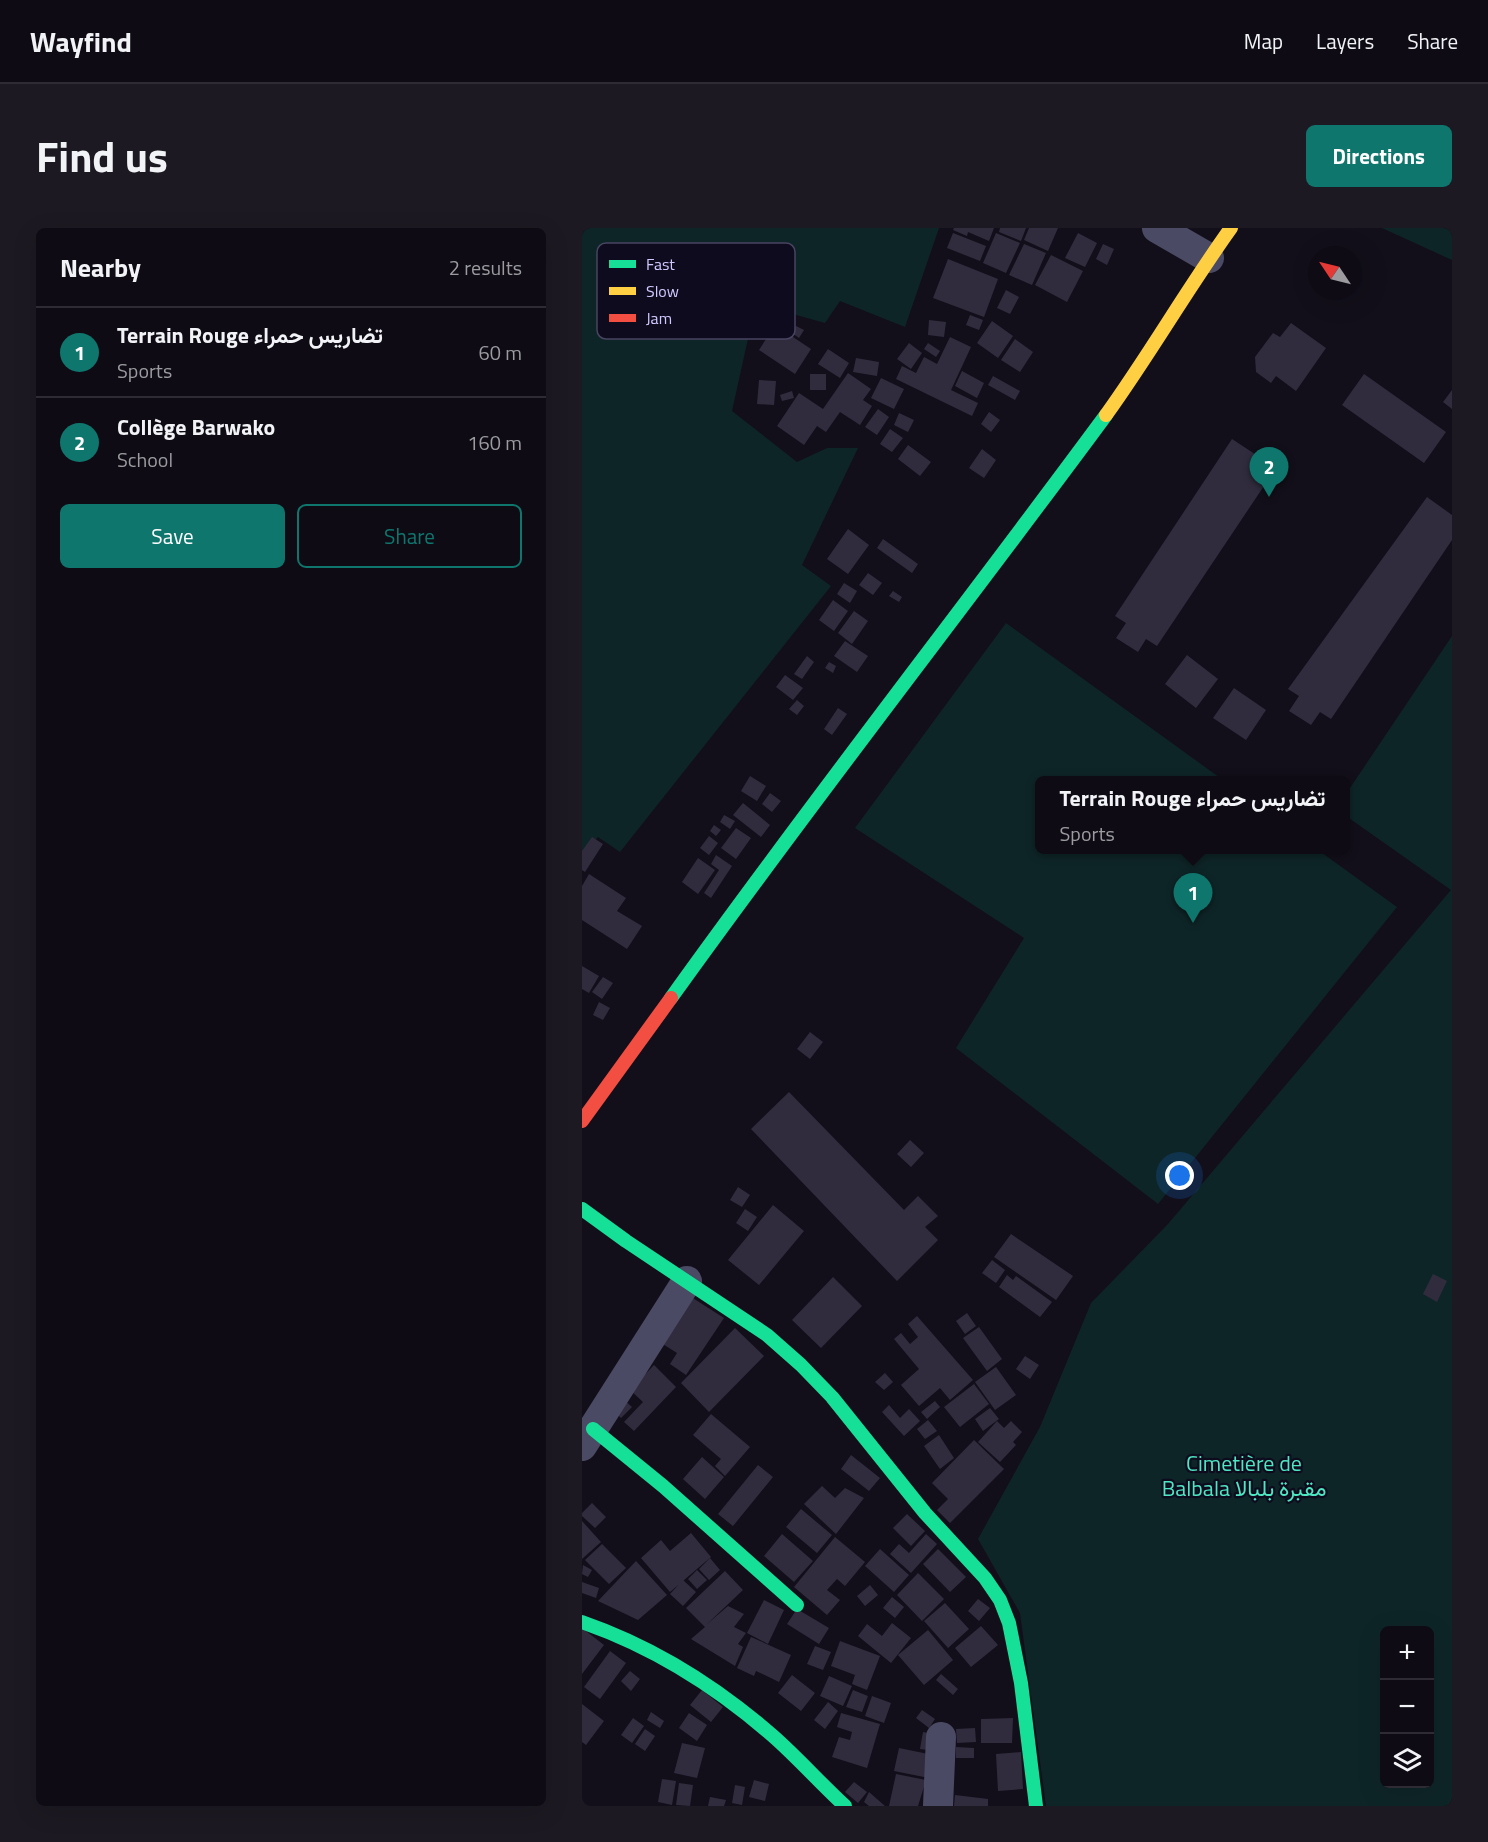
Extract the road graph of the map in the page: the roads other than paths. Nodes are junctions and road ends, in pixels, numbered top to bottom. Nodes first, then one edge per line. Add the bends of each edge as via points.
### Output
1 (1156, 228) edge
2 (1231, 228) edge
3 (1209, 258) junction
4 (582, 1121) edge
5 (582, 1209) edge
6 (687, 1281) junction
7 (588, 1438) edge
8 (797, 1605) dead end
9 (582, 1622) edge
10 (941, 1737) dead end
11 (845, 1806) edge
12 (938, 1806) edge
13 (1036, 1806) edge

1 - 3 street
2 - 3 street
3 - 4 street via 1138,371 737,906
5 - 6 street
6 - 7 street
6 - 13 street via 767,1335 801,1365 1000,1600 1009,1623 1021,1683
7 - 8 street via 663,1486
9 - 11 street via 661,1656 719,1693 775,1738
10 - 12 street

